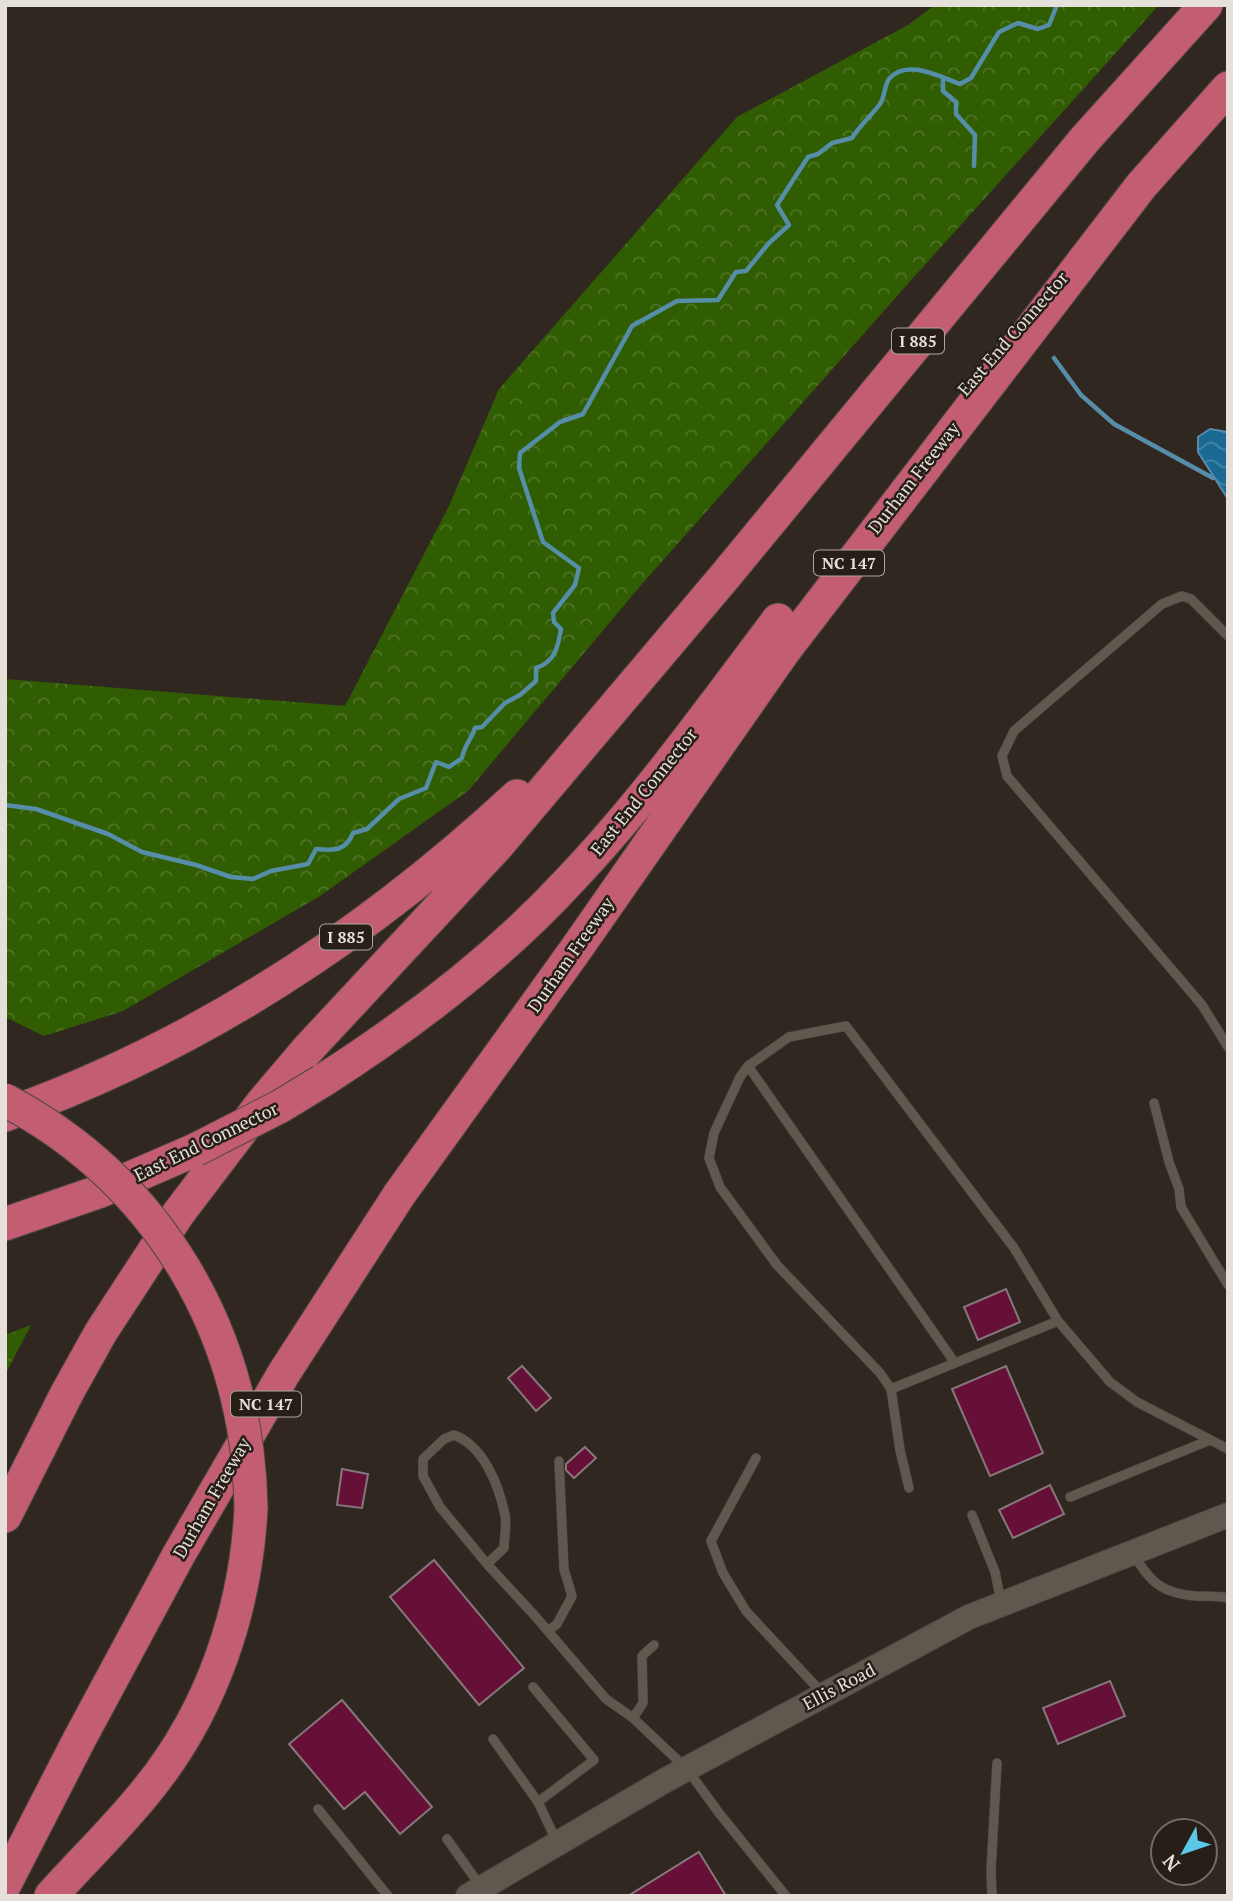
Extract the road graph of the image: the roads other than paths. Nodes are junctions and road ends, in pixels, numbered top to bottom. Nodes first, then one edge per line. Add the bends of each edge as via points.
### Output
1 (1206, 5) edge
2 (1228, 88) edge
3 (1141, 186) junction
4 (1228, 636) edge
5 (635, 682) junction
6 (1228, 1046) edge
7 (748, 1066) junction
8 (5, 1100) edge
9 (1154, 1103) dead end
10 (5, 1115) edge
11 (5, 1224) edge
12 (1228, 1284) edge
13 (1058, 1321) junction
14 (955, 1363) junction
15 (891, 1389) junction
16 (1210, 1440) junction
17 (1228, 1449) edge
18 (756, 1458) dead end
19 (559, 1461) dead end
20 (909, 1488) dead end
21 (1070, 1497) dead end
22 (972, 1514) dead end
23 (1228, 1515) edge
24 (5, 1516) edge
25 (1132, 1552) junction
26 (487, 1564) junction
27 (1228, 1598) edge
28 (1002, 1604) junction
29 (548, 1631) junction
30 (654, 1645) dead end
31 (533, 1687) dead end
32 (824, 1695) junction
33 (633, 1718) junction
34 (493, 1739) dead end
35 (997, 1763) dead end
36 (687, 1769) junction
37 (538, 1802) junction
38 (318, 1809) dead end
39 (447, 1839) dead end
40 (558, 1843) junction
41 (5, 1884) edge
42 (475, 1892) edge
43 (51, 1896) edge
44 (388, 1896) edge
45 (786, 1896) edge
46 (992, 1896) edge

1 - 5 highway, I 885 via 1086,138
2 - 3 highway, Durham Freeway
3 - 11 highway, East End Connector, bridge via 895,471 612,834 519,931 378,1045 281,1106 98,1192
3 - 41 highway, Durham Freeway / NC 147 via 791,640 399,1195 284,1373 178,1556
4 - 6 lane via 1191,599 1182,596 1162,604 1014,731 1002,756 1007,776 1202,1005
5 - 10 highway, I 885 via 448,858 334,946 233,1009 145,1056
5 - 24 highway via 464,884 308,1049 219,1157 101,1332
7 - 13 lane via 789,1037 846,1026 1014,1248
7 - 14 lane
7 - 15 lane via 714,1133 709,1158 720,1187 777,1265
8 - 43 highway, bridge via 98,1164 142,1209 181,1264 211,1318 234,1381 247,1444 251,1508 236,1613 192,1722 148,1789
9 - 12 lane via 1181,1207
13 - 14 lane
13 - 16 lane via 1110,1382 1137,1402
14 - 15 lane
15 - 20 lane
16 - 17 lane
16 - 21 lane
18 - 32 lane via 712,1541 723,1573 746,1611
19 - 29 lane via 564,1569 572,1596
22 - 28 lane
23 - 25 main road, Ellis Road
25 - 27 lane via 1157,1586 1195,1596
25 - 28 main road, Ellis Road
26 - 26 lane via 440,1507 423,1476 423,1459 454,1434 490,1468 505,1517 504,1548
26 - 29 lane
28 - 32 main road, Ellis Road via 969,1616
29 - 33 lane via 606,1699
30 - 33 lane via 642,1656 643,1703
31 - 37 lane via 594,1760
32 - 36 main road, Ellis Road
33 - 36 lane
34 - 37 lane
35 - 46 lane
36 - 40 main road, Ellis Road
36 - 45 lane
37 - 40 lane
38 - 44 lane
39 - 42 lane
40 - 42 main road, Ellis Road

